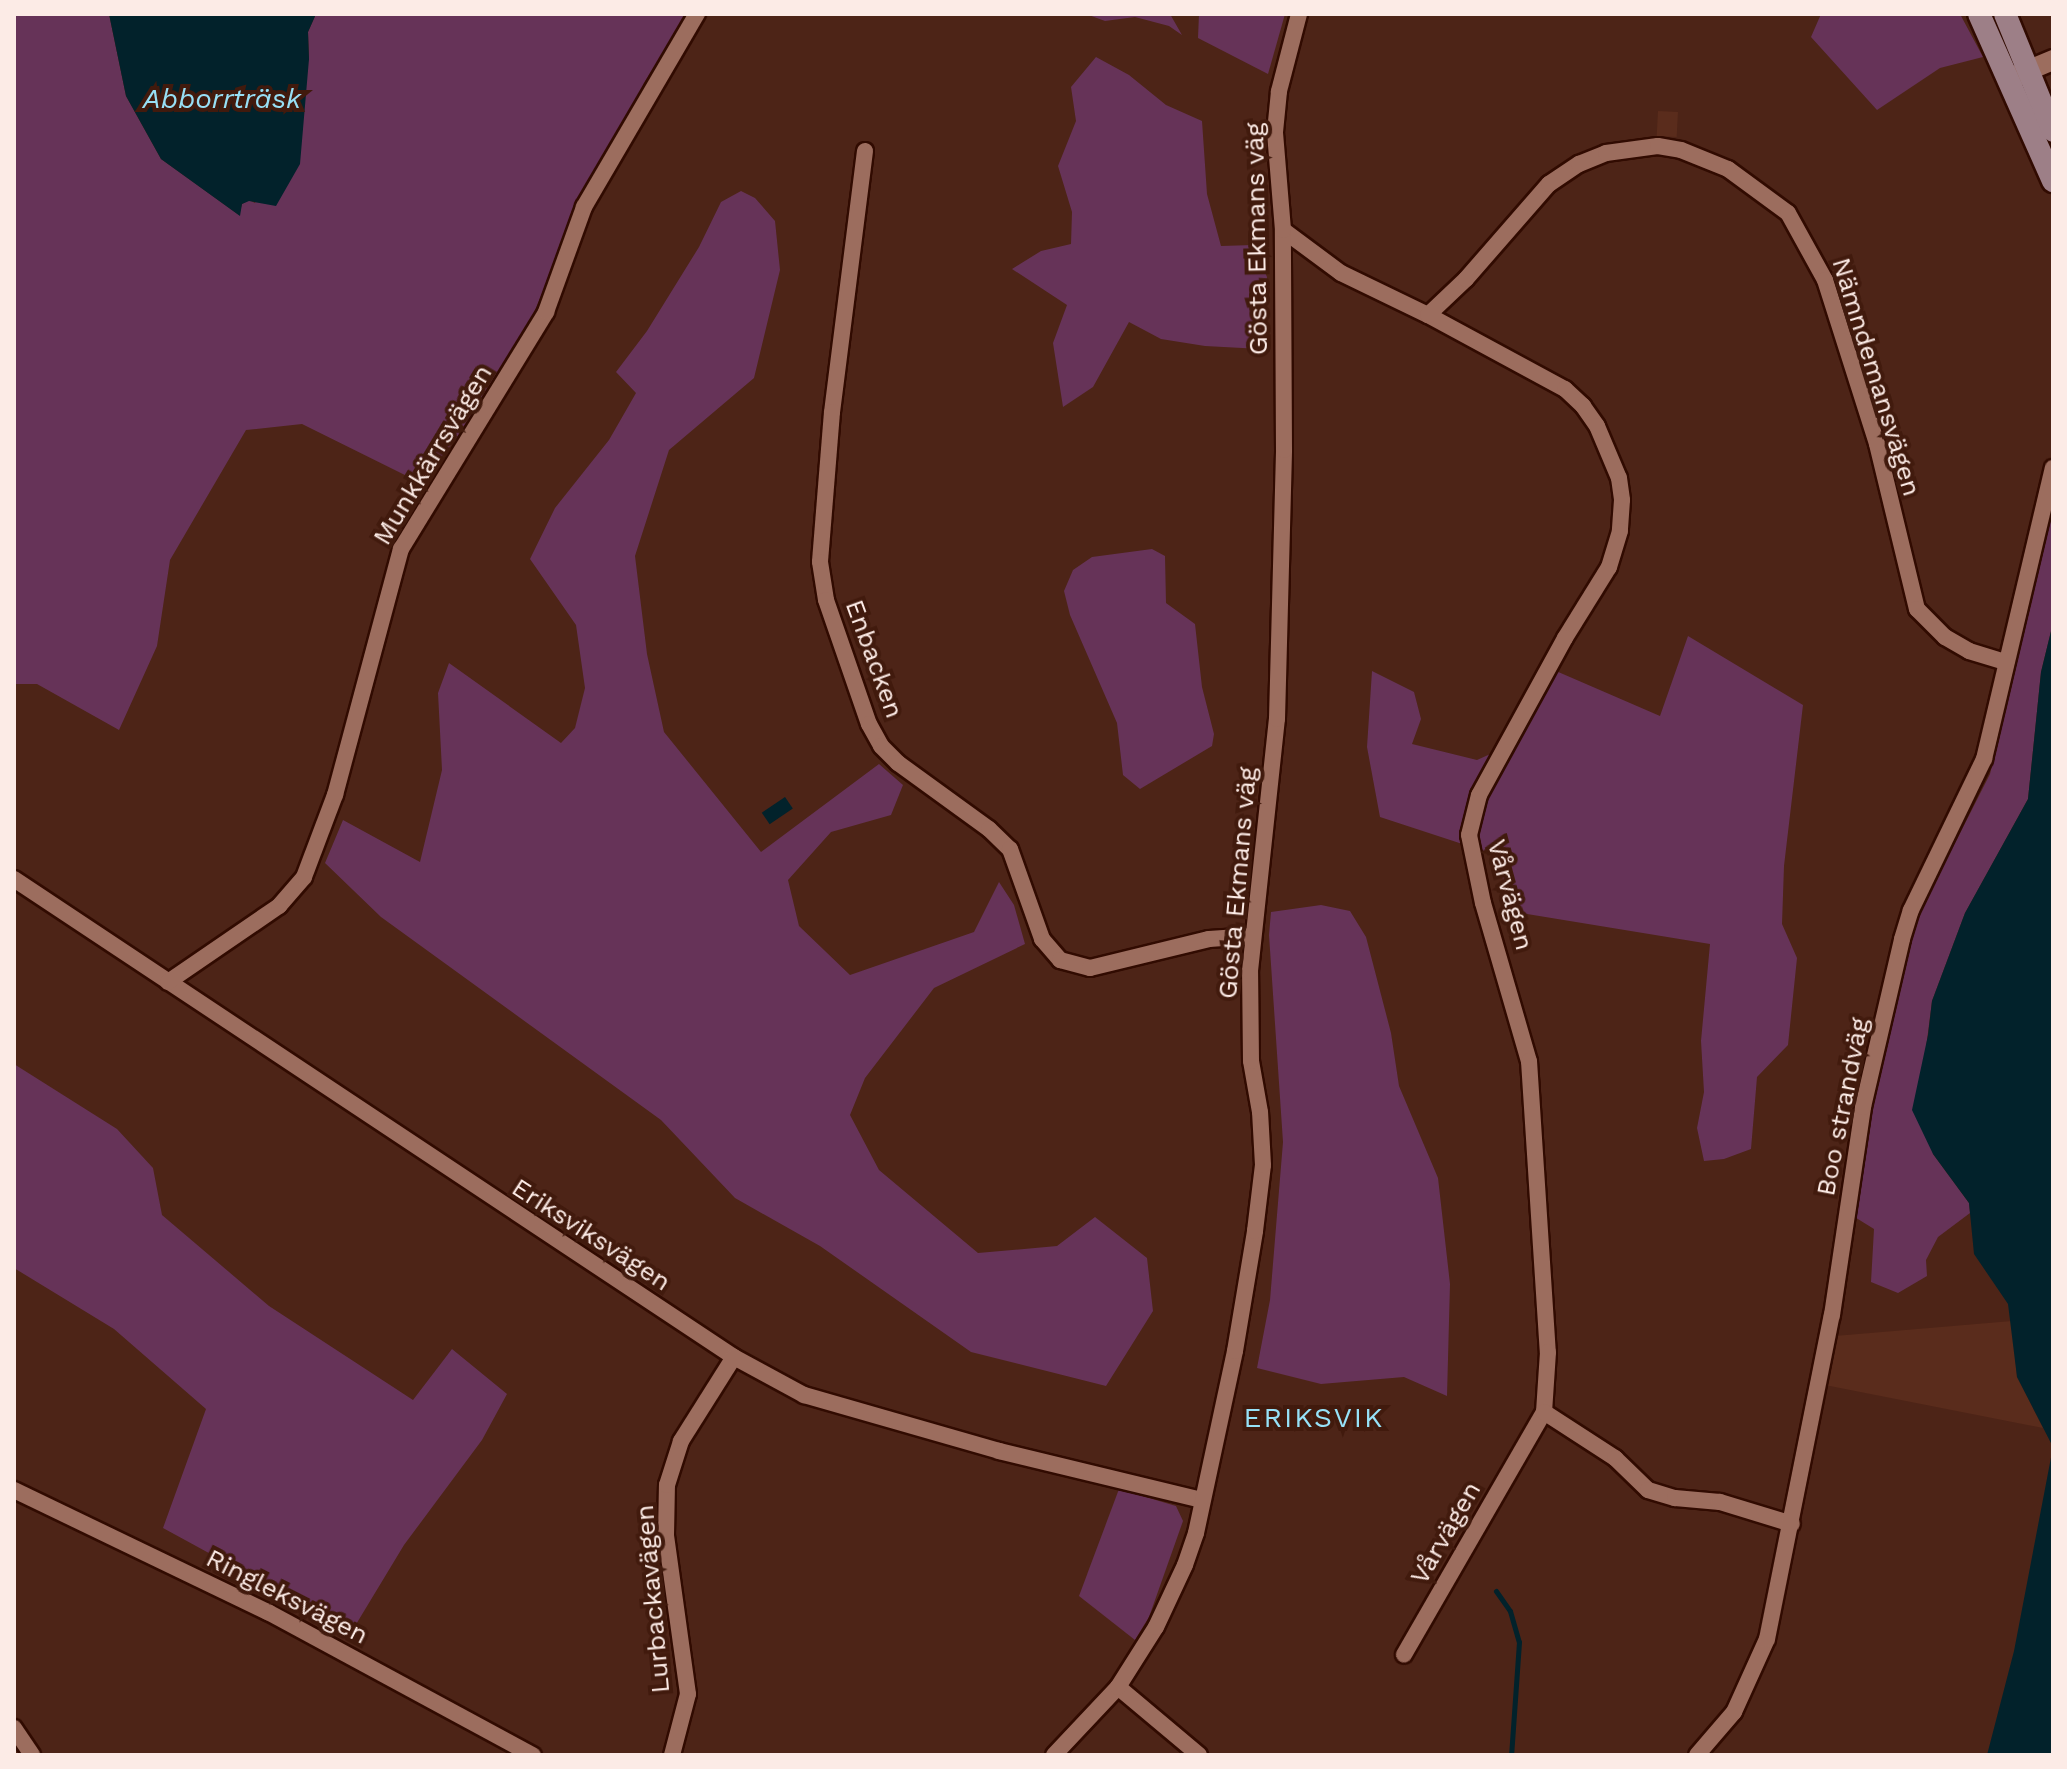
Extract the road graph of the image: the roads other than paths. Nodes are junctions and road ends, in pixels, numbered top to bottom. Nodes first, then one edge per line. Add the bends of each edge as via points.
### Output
1 (697, 14) edge
2 (1299, 14) edge
3 (1979, 14) edge
4 (2005, 14) edge
5 (2053, 60) edge
6 (2029, 70) junction
7 (2007, 79) junction
8 (2053, 131) edge
9 (865, 151) dead end
10 (2053, 181) edge
11 (1283, 230) junction
12 (1428, 315) junction
13 (2053, 468) edge
14 (2006, 662) junction
15 (14, 879) edge
16 (1253, 936) junction
17 (168, 982) junction
18 (734, 1357) junction
19 (1544, 1412) junction
20 (14, 1490) edge
21 (1201, 1500) junction
22 (1792, 1524) junction
23 (1404, 1654) dead end
24 (1118, 1687) junction
25 (14, 1728) edge
26 (32, 1755) edge
27 (533, 1755) edge
28 (672, 1755) edge
29 (1054, 1755) edge
30 (1199, 1755) edge
31 (1697, 1755) edge

1 - 17 street, Munkkärrsvägen via 584,207 546,312 401,549 335,795 304,877 279,906
2 - 11 street, Gösta Ekmans väg via 1279,91 1275,132
3 - 7 main road
4 - 6 main road
5 - 6 street
6 - 7 street
6 - 8 main road
7 - 10 main road
9 - 16 street, Enbacken via 832,412 820,562 826,600 869,724 898,763 1010,849 1042,939 1060,960 1090,968 1209,939
11 - 12 street, Vårvägen via 1341,273
11 - 16 street, Gösta Ekmans väg via 1277,719
12 - 14 street, Nämndemansvägen via 1549,184 1579,164 1606,153 1658,146 1728,169 1788,213 1825,280 1877,444 1917,609 1945,637
12 - 19 street, Vårvägen via 1532,369 1583,406 1610,452 1622,500 1609,567 1479,795 1469,835 1529,1061 1548,1352
13 - 14 street, Boo strandväg
14 - 22 street, Boo strandväg via 1984,759 1902,939 1863,1107 1832,1315
15 - 17 street, Eriksviksvägen
16 - 21 street, Gösta Ekmans väg via 1251,1061 1263,1165 1235,1351
17 - 18 street, Eriksviksvägen
18 - 21 street, Eriksviksvägen via 830,1404
18 - 28 street, Lurbackavägen via 681,1441 667,1485 666,1535 688,1694
19 - 22 street via 1615,1458 1648,1490 1720,1502
19 - 23 street, Vårvägen
20 - 27 street, Ringleksvägen via 268,1612
21 - 24 street, Gösta Ekmans väg via 1196,1533 1170,1601
22 - 31 street, Boo strandväg via 1767,1639 1734,1712
24 - 29 street, Gösta Ekmans väg
24 - 30 street
25 - 26 street

